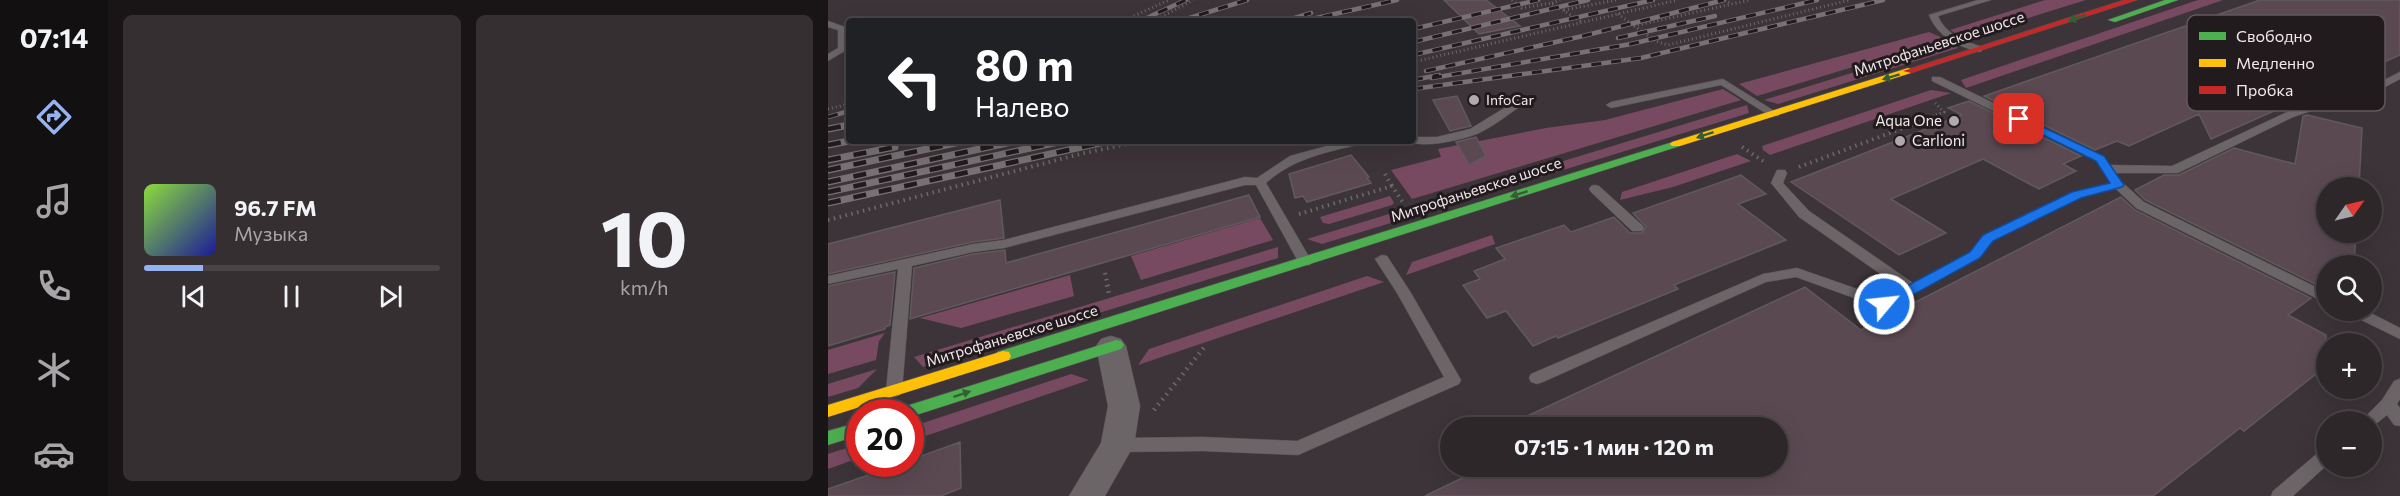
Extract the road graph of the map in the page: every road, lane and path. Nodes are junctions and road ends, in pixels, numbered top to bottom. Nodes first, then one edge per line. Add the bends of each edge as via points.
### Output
1 (1169, 0) edge
2 (1194, 0) edge
3 (1512, 0) edge
4 (1560, 0) edge
5 (1616, 0) edge
6 (1678, 0) edge
7 (1725, 0) edge
8 (1750, 0) edge
9 (1850, 0) edge
10 (1987, 0) edge
11 (2133, 0) edge
12 (2174, 0) edge
13 (2112, 2) edge
14 (1551, 3) junction
15 (1733, 4) junction
16 (1563, 10) junction
17 (1618, 14) junction
18 (1130, 18) edge
19 (1160, 18) edge
20 (1582, 22) junction
21 (828, 24) edge
22 (1634, 26) junction
23 (2038, 45) dead end
24 (1979, 49) junction
25 (828, 58) edge
26 (1416, 61) edge
27 (1958, 71) dead end
28 (2400, 75) edge
29 (1930, 80) joint
30 (2385, 83) edge
31 (1521, 101) dead end
32 (1935, 103) dead end
33 (846, 105) edge
34 (1611, 105) dead end
35 (828, 109) edge
36 (2301, 111) edge
37 (1774, 114) junction
38 (1416, 140) edge
39 (1736, 143) dead end
40 (1127, 144) edge
41 (1347, 144) edge
42 (2107, 169) junction
43 (1385, 174) dead end
44 (1781, 174) junction
45 (1260, 182) junction
46 (2118, 185) junction
47 (1392, 186) junction
48 (1595, 189) dead end
49 (1405, 206) dead end
50 (828, 220) edge
51 (1281, 220) junction
52 (1637, 228) dead end
53 (1382, 259) dead end
54 (1305, 262) junction
55 (905, 265) junction
56 (1105, 273) dead end
57 (828, 280) edge
58 (1912, 289) junction
59 (2316, 293) edge
60 (1109, 294) dead end
61 (2374, 321) edge
62 (2400, 334) edge
63 (1123, 343) joint
64 (1206, 345) dead end
65 (1537, 378) dead end
66 (2400, 385) edge
67 (894, 391) junction
68 (2388, 404) junction
69 (924, 406) edge
70 (828, 411) edge
71 (2380, 411) edge
72 (2400, 420) edge
73 (846, 432) edge
74 (828, 438) edge
75 (1117, 445) junction
76 (2316, 465) edge
77 (1087, 496) edge
78 (2280, 496) edge

1 - 18 path
2 - 19 path
3 - 14 path via 1522,8
4 - 14 path
5 - 16 path
6 - 17 path
7 - 15 path
8 - 15 path
9 - 22 path via 1668,45
10 - 24 lane via 1934,15 1941,30
11 - 13 main road, Митрофаньевское шоссе
12 - 23 main road
13 -> 24 main road, Митрофаньевское шоссе
14 - 16 path
15 - 22 path
16 - 20 path
17 - 20 path
17 - 22 path
20 - 26 path
21 - 25 lane via 842,29 843,49
24 -> 37 main road, Митрофаньевское шоссе
27 - 29 main road
28 - 30 lane
29 - 42 lane via 2100,159
31 - 38 lane via 1474,131 1437,140
32 - 44 path via 1944,112
33 - 35 path
34 - 37 lane via 1723,82
36 - 42 lane via 2174,170
37 -> 54 main road, Митрофаньевское шоссе
39 - 44 path
40 - 50 path
41 - 45 lane via 1288,161
42 - 46 lane
43 - 47 path
44 - 58 lane via 1777,183 1804,214
45 - 51 lane
45 - 55 lane via 1245,181 1004,244
46 - 58 lane via 2076,195 1988,238 1975,255
46 - 59 lane via 2140,205
47 - 49 path
47 - 51 path
48 - 52 lane
51 - 54 lane
53 - 75 lane via 1453,380 1298,448
54 - 67 main road, Митрофаньевское шоссе
55 - 57 lane
55 - 67 lane
56 - 60 path
58 - 65 lane via 1884,304 1797,272 1763,278
61 - 62 lane
69 -> 63 main road
63 - 75 street via 1124,406
64 - 75 path via 1157,408
66 - 68 lane
67 - 70 main road, Митрофаньевское шоссе
68 - 71 lane
68 - 72 lane
73 - 74 main road
75 - 77 street
76 - 78 lane

